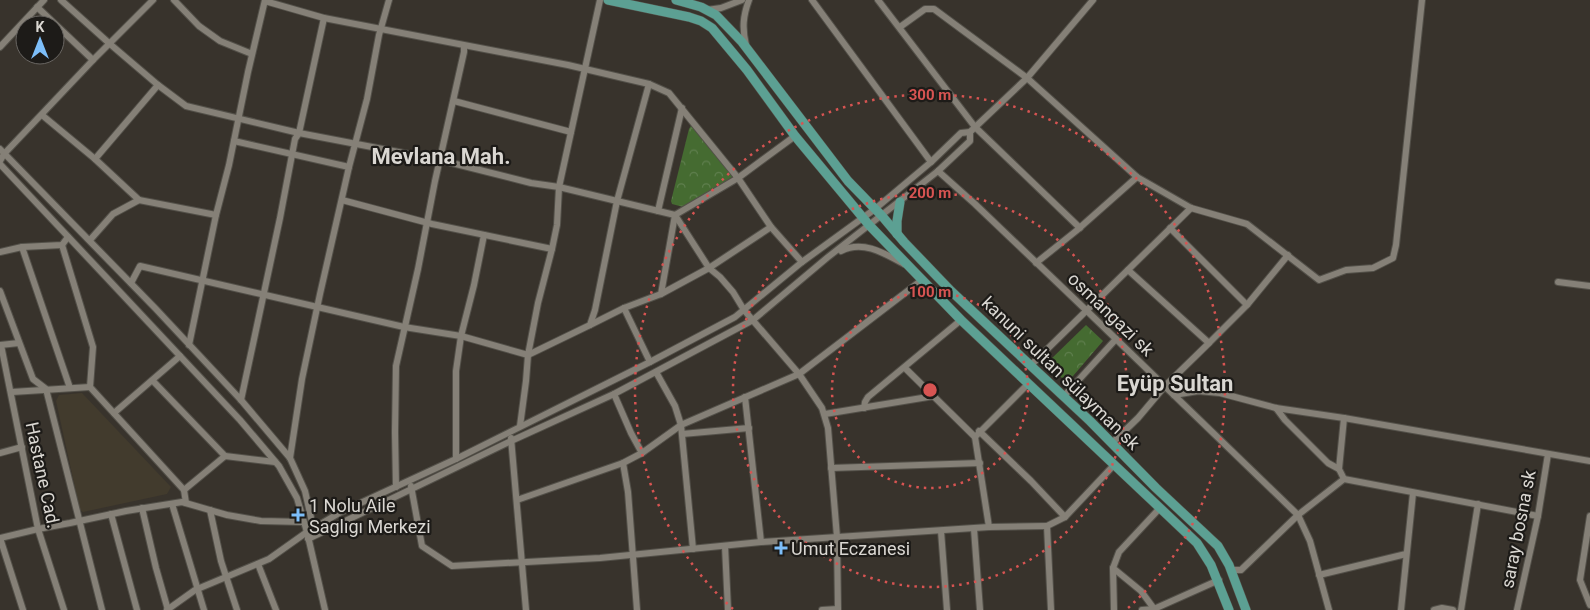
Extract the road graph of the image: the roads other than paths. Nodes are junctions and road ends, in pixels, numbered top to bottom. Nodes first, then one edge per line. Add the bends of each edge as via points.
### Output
1 (44, 0) edge
2 (61, 0) edge
3 (153, 0) edge
4 (174, 0) edge
5 (389, 0) edge
6 (600, 0) edge
7 (608, 0) edge
8 (676, 0) edge
9 (742, 0) edge
10 (749, 0) edge
11 (812, 0) edge
12 (878, 0) edge
13 (1093, 0) edge
14 (1422, 0) edge
15 (265, 1) edge
16 (37, 7) junction
17 (707, 10) junction
18 (324, 18) junction
19 (900, 28) junction
20 (381, 30) junction
21 (110, 44) junction
22 (464, 46) junction
23 (0, 47) edge
24 (747, 50) junction
25 (252, 54) junction
26 (93, 60) junction
27 (585, 68) junction
28 (1027, 78) junction
29 (158, 84) junction
30 (649, 84) junction
31 (454, 101) junction
32 (682, 108) junction
33 (42, 116) junction
34 (239, 119) junction
35 (973, 130) junction
36 (571, 132) junction
37 (299, 133) junction
38 (795, 136) junction
39 (234, 141) junction
40 (356, 144) junction
41 (2, 152) edge
42 (292, 154) junction
43 (94, 159) junction
44 (440, 160) junction
45 (0, 162) edge
46 (931, 162) junction
47 (349, 167) junction
48 (938, 171) junction
49 (1137, 177) junction
50 (738, 178) junction
51 (559, 187) junction
52 (139, 200) junction
53 (342, 200) junction
54 (617, 201) junction
55 (900, 202) junction
56 (1191, 208) junction
57 (875, 209) junction
58 (658, 211) junction
59 (216, 215) junction
60 (675, 215) junction
61 (882, 216) junction
62 (863, 218) junction
63 (427, 222) junction
64 (869, 225) junction
65 (770, 227) junction
66 (1080, 228) junction
67 (1170, 228) junction
68 (897, 234) junction
69 (484, 235) junction
70 (68, 237) junction
71 (90, 240) junction
72 (62, 245) junction
73 (22, 247) junction
74 (552, 249) junction
75 (0, 252) edge
76 (1288, 255) junction
77 (828, 257) junction
78 (802, 262) junction
79 (1036, 262) junction
80 (709, 268) junction
81 (910, 268) junction
82 (1128, 270) junction
83 (203, 280) junction
84 (922, 280) junction
85 (1558, 282) dead end
86 (131, 283) junction
87 (1590, 286) edge
88 (0, 291) edge
89 (660, 294) junction
90 (264, 295) junction
91 (1247, 305) junction
92 (318, 308) junction
93 (624, 308) junction
94 (744, 310) junction
95 (1086, 310) junction
96 (753, 320) junction
97 (961, 320) junction
98 (590, 325) junction
99 (404, 327) junction
100 (460, 336) junction
101 (1116, 339) junction
102 (19, 343) junction
103 (1209, 343) junction
104 (1, 345) edge
105 (189, 345) junction
106 (528, 355) junction
107 (180, 356) junction
108 (650, 362) junction
109 (1031, 365) junction
110 (905, 368) junction
111 (656, 372) junction
112 (799, 374) junction
113 (153, 381) junction
114 (1028, 384) junction
115 (1165, 386) junction
116 (90, 387) junction
117 (70, 388) junction
118 (46, 389) junction
119 (12, 392) junction
120 (614, 394) junction
121 (1174, 395) junction
122 (934, 396) junction
123 (1064, 396) junction
124 (745, 397) junction
125 (240, 400) junction
126 (864, 408) junction
127 (1276, 408) junction
128 (114, 413) junction
129 (825, 414) junction
130 (1344, 418) junction
131 (681, 425) junction
132 (520, 426) junction
133 (749, 428) junction
134 (510, 432) junction
135 (682, 434) junction
136 (977, 434) junction
137 (511, 441) junction
138 (1112, 443) junction
139 (22, 447) junction
140 (642, 453) junction
141 (0, 454) edge
142 (1548, 454) junction
143 (225, 456) junction
144 (290, 458) junction
145 (456, 459) junction
146 (1590, 461) edge
147 (275, 462) junction
148 (624, 463) junction
149 (980, 463) junction
150 (1114, 466) junction
151 (831, 468) junction
152 (1339, 469) junction
153 (1344, 479) junction
154 (410, 480) junction
155 (396, 487) junction
156 (411, 489) junction
157 (184, 490) junction
158 (1413, 493) junction
159 (517, 500) junction
160 (186, 503) junction
161 (172, 504) junction
162 (1478, 504) junction
163 (142, 508) junction
164 (1159, 509) junction
165 (210, 510) junction
166 (110, 514) junction
167 (1298, 515) junction
168 (1538, 516) junction
169 (1590, 516) edge
170 (1065, 517) junction
171 (80, 521) junction
172 (303, 522) junction
173 (1047, 526) junction
174 (38, 528) junction
175 (989, 528) junction
176 (974, 529) junction
177 (941, 531) junction
178 (314, 532) junction
179 (307, 535) junction
180 (837, 537) junction
181 (0, 538) edge
182 (761, 542) junction
183 (725, 546) junction
184 (693, 549) junction
185 (1406, 554) junction
186 (632, 555) junction
187 (522, 562) junction
188 (258, 564) junction
189 (1113, 568) junction
190 (1231, 570) junction
191 (1319, 575) junction
192 (225, 577) junction
193 (1219, 580) junction
194 (197, 589) junction
195 (1590, 605) edge
196 (838, 609) edge
197 (1155, 609) edge
198 (23, 610) edge
199 (64, 610) edge
200 (102, 610) edge
201 (137, 610) edge
202 (168, 610) edge
203 (204, 610) edge
204 (237, 610) edge
205 (276, 610) edge
206 (325, 610) edge
207 (526, 610) edge
208 (637, 610) edge
209 (728, 610) edge
210 (822, 610) edge
211 (947, 610) edge
212 (980, 610) edge
213 (1051, 610) edge
214 (1114, 610) edge
215 (1142, 610) edge
216 (1229, 610) edge
217 (1246, 610) edge
218 (1328, 610) edge
219 (1401, 610) edge
220 (1434, 610) edge
221 (1453, 610) edge
222 (1461, 610) edge
223 (1517, 610) edge

1 - 16 street
2 - 21 street
3 - 21 street
4 - 25 street via 199,26 220,41
5 - 20 street
6 - 27 street
7 - 38 main road via 689,17 712,28
8 - 17 main road, kanuni sultan sülayman sk
9 - 17 street
10 - 24 street via 743,28
11 - 46 street
12 - 19 street
13 - 28 street
14 - 76 street via 1393,258 1373,268 1346,270 1319,280
15 - 18 street
15 - 25 street
16 - 23 street
16 - 26 street
17 - 24 main road, kanuni sultan sülayman sk via 716,15
18 - 20 street
18 - 37 street
19 - 28 street via 924,9 934,9
19 - 35 street
20 - 22 street
20 - 40 street
21 - 26 street
21 - 29 street
22 - 27 street
22 - 31 street
24 - 57 main road, kanuni sultan sülayman sk via 848,181
25 - 34 street
26 - 33 street
27 - 30 street
27 - 36 street
28 - 35 street
28 - 49 street
29 - 34 street via 186,106
29 - 43 street
30 - 32 street via 669,93
30 - 54 street
31 - 36 street
31 - 44 street
32 - 50 street
32 - 58 street
33 - 41 street
33 - 43 street
34 - 37 street
34 - 39 street
35 - 46 street via 962,133
35 - 48 street via 970,140
35 - 66 street
36 - 51 street
37 - 40 street
37 - 42 street
38 - 50 street
38 - 62 main road
39 - 42 street
39 - 59 street
40 - 44 street
40 - 47 street
41 - 45 street
41 - 71 street
42 - 47 street
42 - 90 street
43 - 52 street
44 - 51 street
44 - 63 street
45 - 70 street
46 - 57 street
47 - 53 street
48 - 55 street
48 - 79 street, osmangazi sk
49 - 56 street
49 - 66 street
50 - 60 street
50 - 65 street
51 - 54 street
51 - 74 street
52 - 59 street
52 - 71 street via 113,214
53 - 63 street
53 - 92 street
54 - 58 street
54 - 98 street
55 - 61 street
55 - 68 main road
56 - 67 street
56 - 76 street via 1247,224
57 - 61 main road, kanuni sultan sülayman sk
57 - 62 street
58 - 60 street
59 - 83 street
60 - 80 street
60 - 89 street
61 - 64 street
61 - 68 main road, kanuni sultan sülayman sk
62 - 64 main road
62 - 78 street
63 - 69 street
63 - 99 street
64 - 77 street
64 - 81 main road
65 - 78 street
65 - 80 street
66 - 79 street
67 - 82 street
67 - 91 street
68 - 109 main road, kanuni sultan sülayman sk via 951,291
69 - 74 street
69 - 100 street
70 - 72 street
70 - 107 street
71 - 86 street
72 - 73 street
72 - 116 street via 93,347
73 - 75 street
73 - 117 street
74 - 106 street
76 - 91 street
77 - 81 street via 847,248 866,247
77 - 96 street
78 - 94 street
79 - 95 street, osmangazi sk
80 - 89 street
80 - 94 street via 733,292
81 - 84 main road
82 - 95 street
82 - 103 street
83 - 86 street via 140,266
83 - 90 street
83 - 105 street
84 - 97 main road
84 - 112 street
85 - 87 street
86 - 105 street
88 - 102 street
89 - 93 street
90 - 92 street
90 - 125 street
91 - 103 street
92 - 99 street
92 - 144 street via 302,379
93 - 98 street
93 - 108 street
94 - 96 street
94 - 108 street
95 - 101 street, osmangazi sk
95 - 109 street
96 - 111 street
96 - 112 street
97 - 110 street
97 - 114 main road
98 - 106 street
99 - 100 street
99 - 155 street via 396,366
100 - 106 street
100 - 145 street via 456,372
101 - 115 street, osmangazi sk
101 - 123 street
102 - 104 street
102 - 118 street via 33,379
103 - 115 street
104 - 119 street, Hastane Cad.
105 - 125 street
106 - 132 street
107 - 113 street
107 - 147 street
108 - 132 street
109 - 123 main road, kanuni sultan sülayman sk
110 - 122 street
110 - 126 street via 868,397
111 - 120 street
111 - 131 street via 675,406
112 - 124 street
112 - 129 street
113 - 128 street
113 - 143 street
114 - 136 street
114 - 150 main road
115 - 121 street, osmangazi sk
115 - 138 street
116 - 117 street
116 - 128 street
117 - 118 street
118 - 119 street
118 - 171 street
119 - 139 street, Hastane Cad.
120 - 137 street
120 - 140 street
121 - 127 street via 1198,391 1220,393
121 - 167 street, osmangazi sk
122 - 126 street
122 - 136 street
123 - 138 main road, kanuni sultan sülayman sk
124 - 131 street
124 - 133 street
125 - 144 street
126 - 129 street
127 - 130 street
127 - 152 street via 1328,463
128 - 157 street
129 - 151 street
130 - 142 street
130 - 152 street
131 - 135 street
131 - 140 street
132 - 134 street
133 - 135 street
133 - 182 street
134 - 137 street
134 - 145 street
135 - 184 street
136 - 149 street
136 - 170 street via 1031,481
137 - 156 street
137 - 159 street
138 - 190 main road, kanuni sultan sülayman sk via 1218,546
139 - 141 street
139 - 174 street, Hastane Cad.
140 - 148 street
142 - 146 street
142 - 168 street, saray bosna sk
143 - 147 street
143 - 157 street
144 - 178 street via 305,491
145 - 154 street
147 - 172 street via 297,498
148 - 159 street
148 - 186 street
149 - 151 street
149 - 175 street
150 - 164 main road
150 - 170 street
151 - 180 street
152 - 153 street
153 - 158 street
153 - 167 street
154 - 155 street
154 - 156 street
155 - 178 street via 341,512
156 - 178 street
156 - 187 street via 422,546 452,566
157 - 160 street
158 - 162 street
158 - 185 street
159 - 187 street
160 - 161 street
160 - 165 street
161 - 163 street
161 - 194 street
162 - 168 street
162 - 222 street
163 - 166 street
163 - 202 street
164 - 189 street via 1119,552
164 - 193 main road via 1196,543
165 - 172 street via 260,521
165 - 192 street
166 - 171 street
166 - 201 street
167 - 190 street via 1241,570
167 - 191 street, osmangazi sk via 1310,541
168 - 223 street, saray bosna sk
169 - 195 street via 1580,580
170 - 173 street
171 - 174 street
171 - 200 street
172 - 179 street
173 - 175 street
173 - 213 street
174 - 181 street
174 - 199 street, Hastane Cad.
175 - 176 street
176 - 177 street
176 - 212 street
177 - 180 street
177 - 211 street
178 - 179 street
179 - 188 street
179 - 206 street
180 - 182 street
180 - 196 street
181 - 198 street
182 - 183 street
183 - 184 street
183 - 209 street
184 - 186 street
185 - 191 street
185 - 219 street
186 - 187 street
186 - 208 street
187 - 207 street
188 - 192 street
188 - 205 street
189 - 197 street via 1141,591
189 - 214 street
190 - 217 main road, kanuni sultan sülayman sk
191 - 218 street, osmangazi sk
192 - 194 street
192 - 204 street
193 - 197 street
193 - 216 main road
194 - 202 street
194 - 203 street
196 - 210 street
197 - 215 street
220 - 221 street

